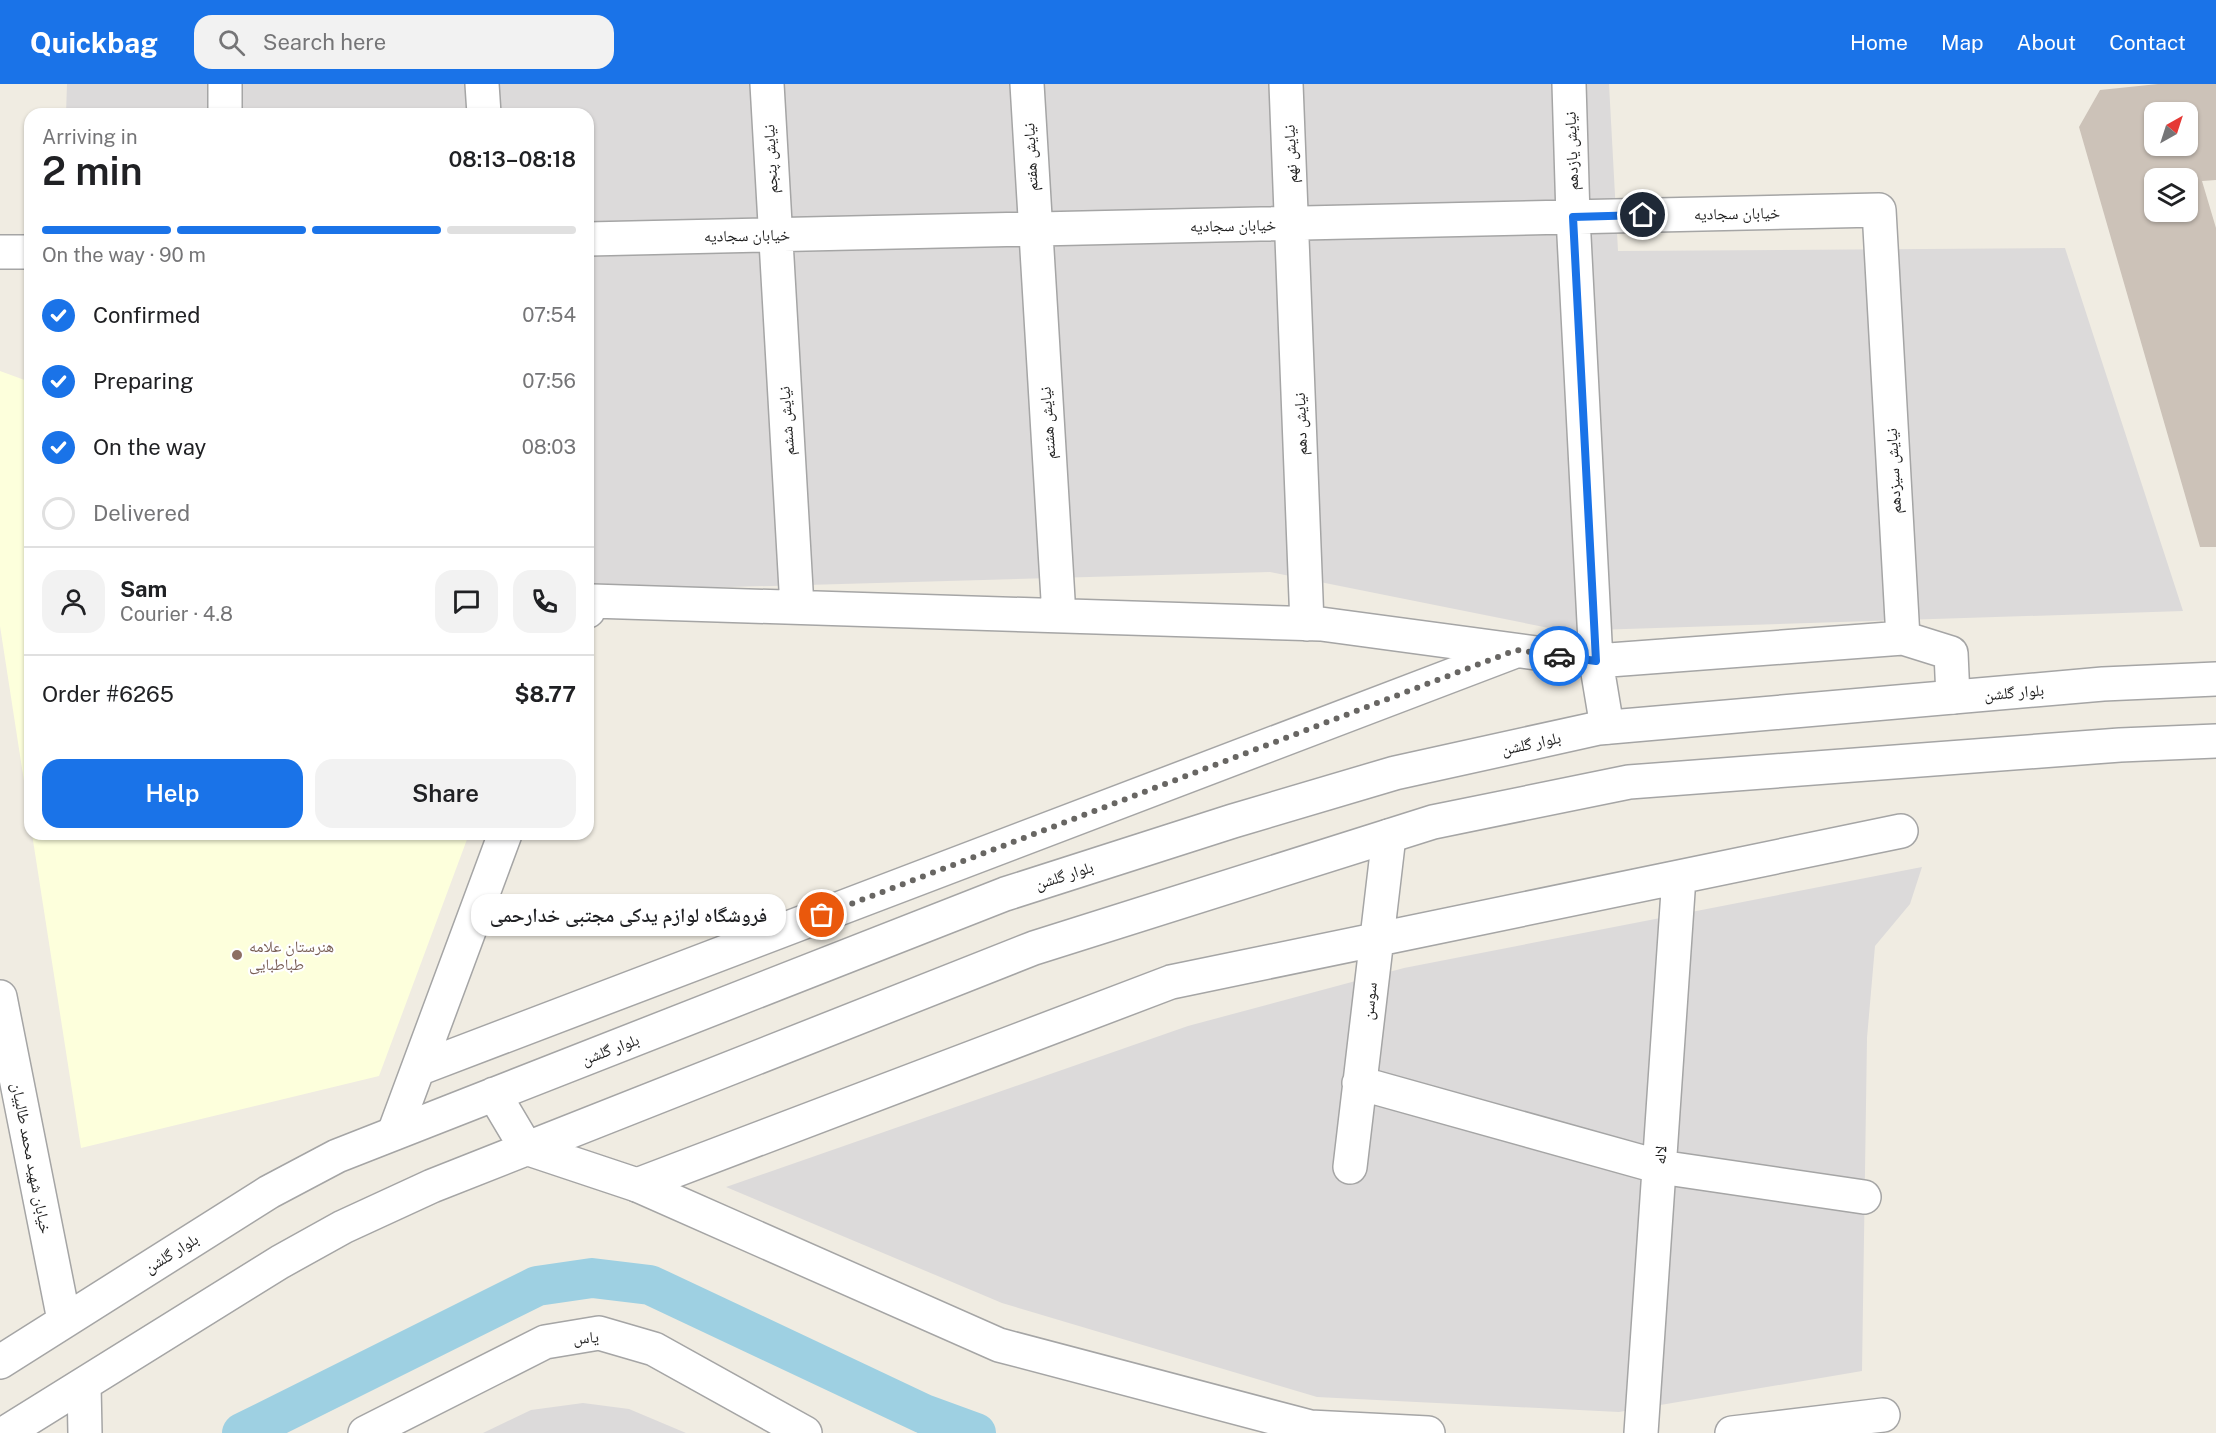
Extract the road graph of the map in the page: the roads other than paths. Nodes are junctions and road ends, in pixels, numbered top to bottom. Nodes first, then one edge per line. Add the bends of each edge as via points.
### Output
1 (225, 84) edge
2 (482, 84) edge
3 (767, 84) edge
4 (1027, 84) edge
5 (1286, 84) edge
6 (1569, 84) edge
7 (225, 108) edge
8 (484, 108) edge
9 (1879, 210) joint
10 (1573, 217) junction
11 (1293, 224) junction
12 (1034, 229) junction
13 (774, 235) junction
14 (594, 239) edge
15 (0, 252) edge
16 (24, 252) edge
17 (594, 601) edge
18 (797, 607) junction
19 (1059, 616) junction
20 (1307, 624) junction
21 (1903, 638) junction
22 (1516, 650) junction
23 (1596, 661) junction
24 (2216, 679) edge
25 (1953, 697) junction
26 (1607, 727) junction
27 (2216, 741) edge
28 (1901, 831) dead end
29 (1389, 836) junction
30 (504, 840) edge
31 (1679, 877) junction
32 (1376, 939) junction
33 (0, 997) edge
34 (418, 1069) junction
35 (1359, 1083) junction
36 (494, 1094) junction
37 (394, 1133) junction
38 (526, 1148) junction
39 (1350, 1167) dead end
40 (1660, 1167) junction
41 (637, 1185) junction
42 (1864, 1197) dead end
43 (64, 1320) junction
44 (0, 1362) edge
45 (84, 1385) junction
46 (1883, 1415) dead end
47 (5, 1433) edge
48 (85, 1433) edge
49 (365, 1433) edge
50 (805, 1433) edge
51 (1428, 1433) edge
52 (1641, 1433) edge
53 (1732, 1433) edge

1 - 7 street
2 - 8 street
3 - 13 street, نیایش پنجم
4 - 12 street, نیایش هفتم
5 - 11 street, نیایش نهم
6 - 10 street, نیایش یازدهم
9 - 10 street, خیابان سجادیه
9 - 21 street, نیایش سیزدهم
10 - 11 street, خیابان سجادیه
10 - 23 street, نیایش یازدهم
11 - 12 street, خیابان سجادیه
11 - 20 street, نیایش دهم
12 - 13 street, خیابان سجادیه
12 - 19 street, نیایش هشتم
13 - 14 street, خیابان سجادیه
13 - 18 street, نیایش ششم
15 - 16 street
17 - 18 street
18 - 19 street
19 - 20 street
20 - 22 street
21 - 23 street
21 - 25 street via 1951,653
22 - 23 street
22 - 34 street
23 - 26 street, نیایش یازدهم
24 - 25 street, بلوار گلشن
25 - 26 street, بلوار گلشن
26 - 36 street, بلوار گلشن via 1395,773 1005,894
27 - 29 street via 1629,782 1433,822
28 - 31 street
29 - 32 street, سوسن
29 - 38 street via 1034,948
30 - 34 street
31 - 32 street
31 - 40 street, لاله
32 - 35 street, سوسن
32 - 41 street via 1171,982
33 - 43 street, خیابان شهید محمد طالبیان
34 - 37 street
35 - 39 street, سوسن
35 - 40 street
36 - 37 street, بلوار گلشن
36 - 38 street
37 - 43 street, بلوار گلشن via 337,1156 269,1192
38 - 41 street
38 - 45 street via 343,1227
40 - 42 street
40 - 52 street, لاله
41 - 51 street via 999,1345 1311,1427
43 - 44 street, بلوار گلشن
45 - 47 street
45 - 48 street
46 - 53 street
49 - 50 street, یاس via 545,1342 599,1333 654,1349

